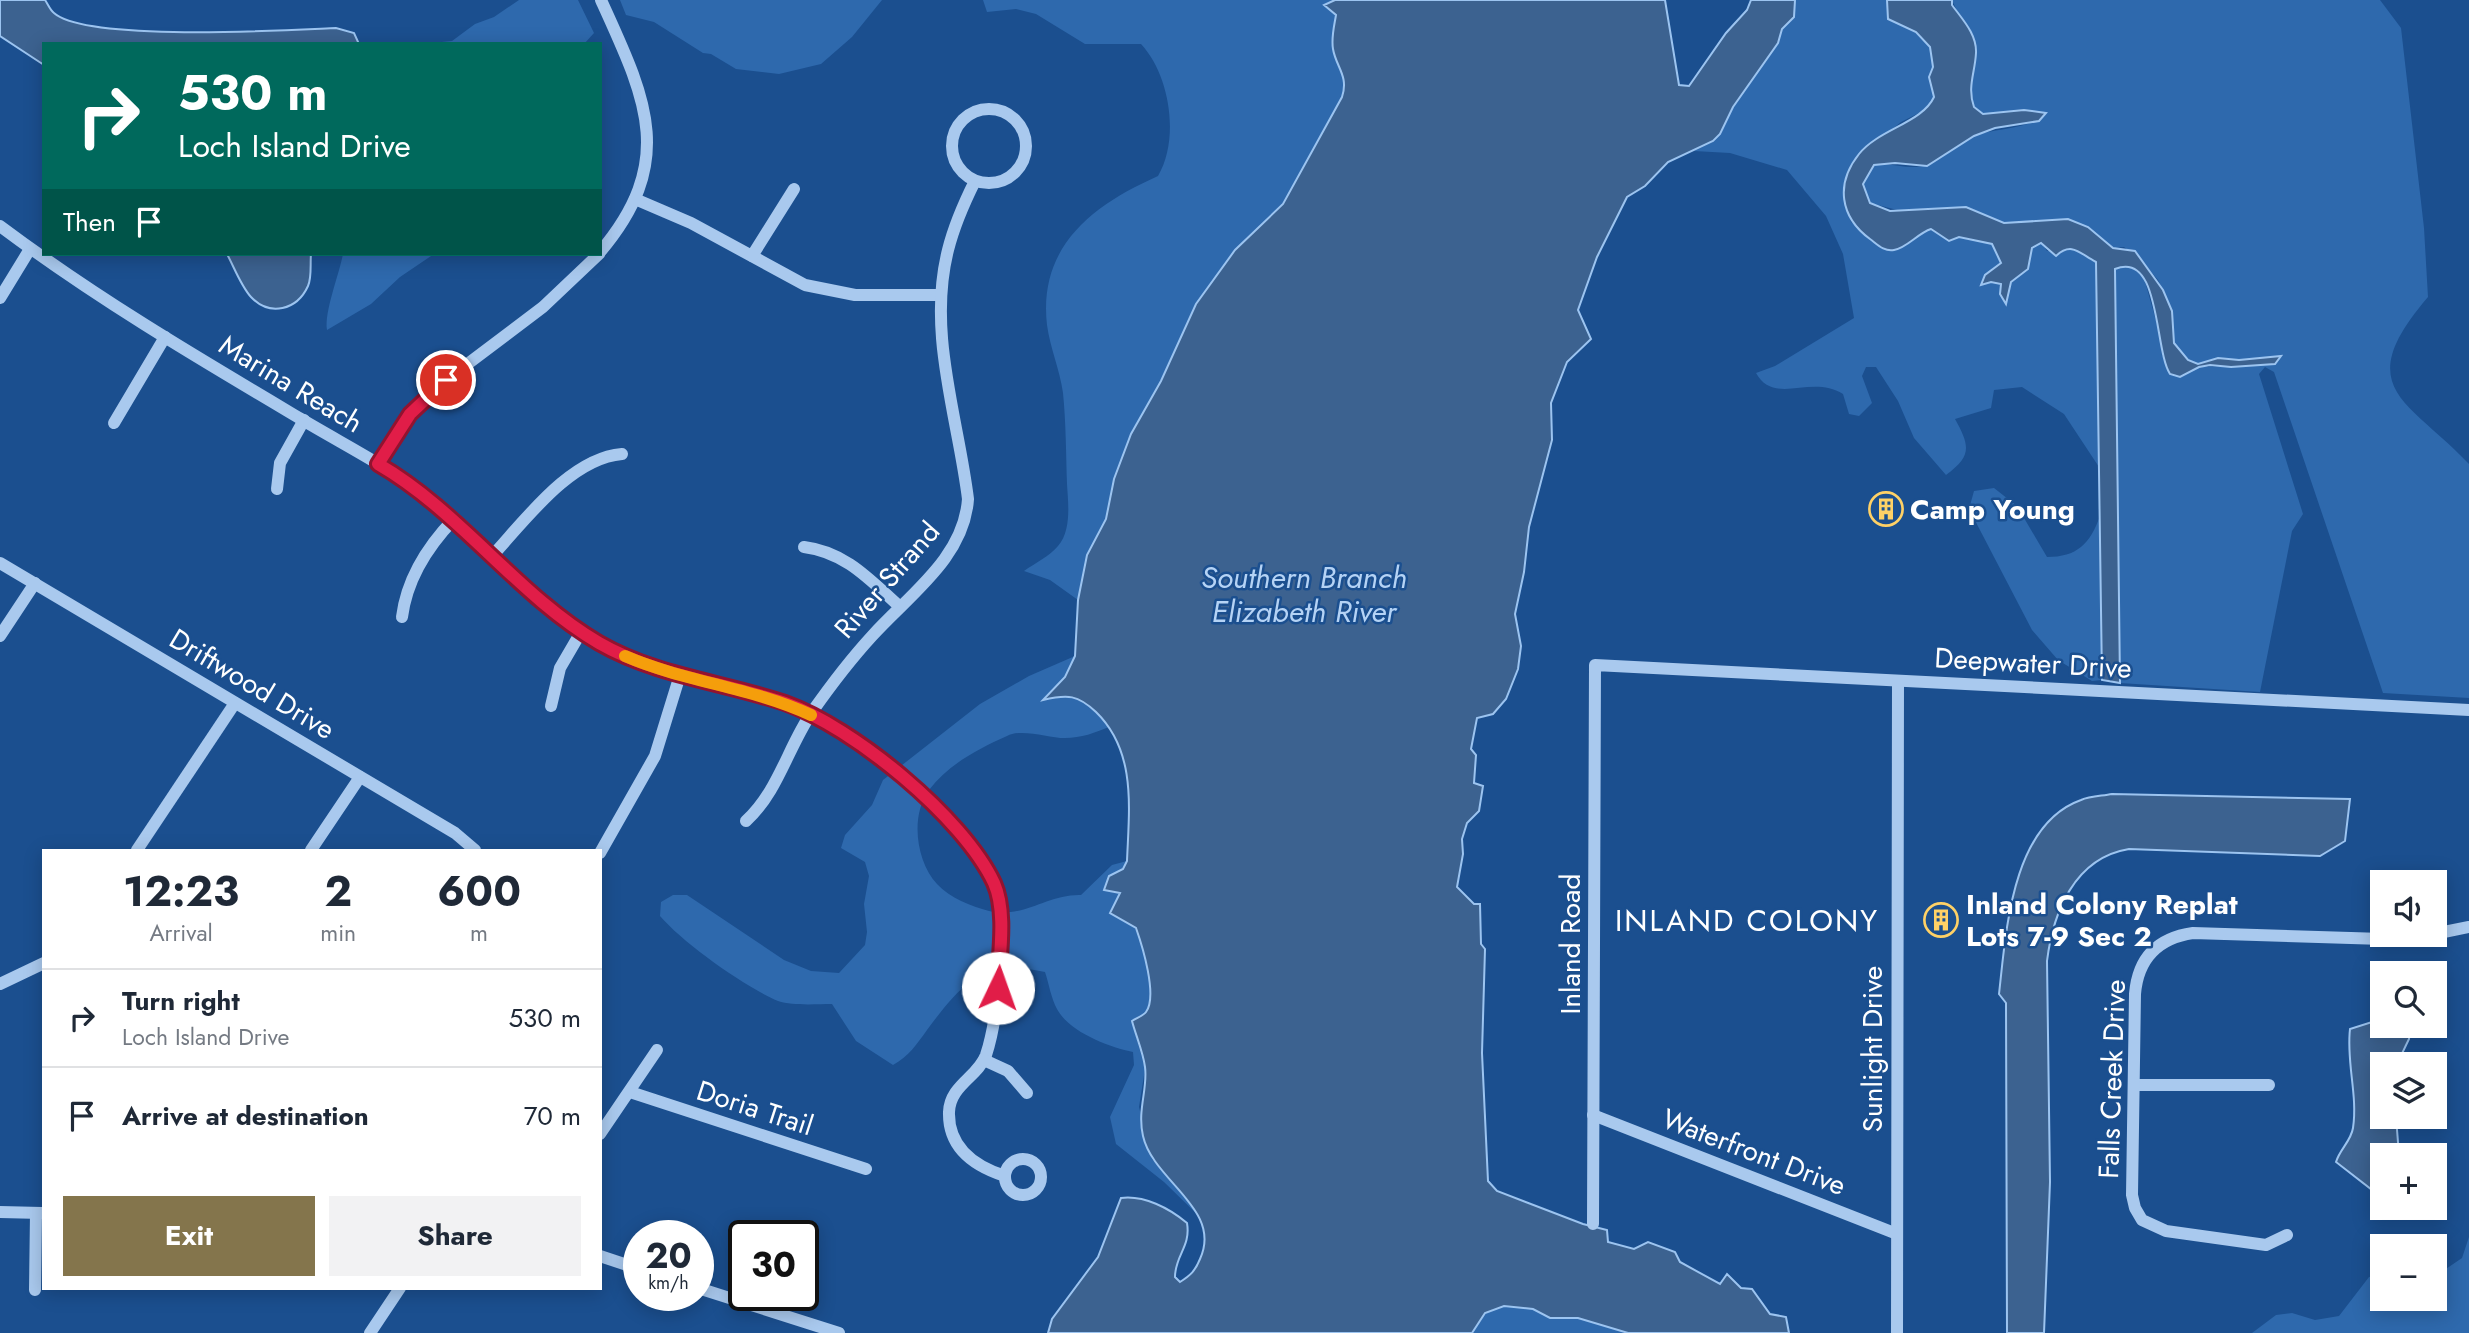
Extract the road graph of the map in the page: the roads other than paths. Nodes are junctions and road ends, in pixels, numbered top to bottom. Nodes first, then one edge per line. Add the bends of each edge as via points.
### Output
1 (601, 0) edge
2 (975, 181) junction
3 (794, 188) dead end
4 (635, 199) junction
5 (0, 226) edge
6 (30, 249) junction
7 (602, 249) edge
8 (596, 256) edge
9 (752, 256) junction
10 (941, 295) junction
11 (0, 298) edge
12 (164, 337) junction
13 (303, 420) junction
14 (114, 423) dead end
15 (622, 454) dead end
16 (378, 464) junction
17 (277, 489) dead end
18 (454, 519) junction
19 (804, 547) dead end
20 (493, 555) junction
21 (0, 563) edge
22 (35, 583) junction
23 (899, 606) junction
24 (402, 617) dead end
25 (581, 632) junction
26 (0, 636) edge
27 (1595, 665) joint
28 (680, 675) junction
29 (1898, 681) junction
30 (235, 703) junction
31 (551, 706) dead end
32 (2469, 710) edge
33 (810, 715) junction
34 (360, 777) junction
35 (746, 821) dead end
36 (139, 849) edge
37 (312, 849) edge
38 (474, 849) edge
39 (602, 849) edge
40 (2469, 927) edge
41 (2447, 931) edge
42 (2370, 939) edge
43 (42, 964) edge
44 (0, 984) edge
45 (657, 1050) dead end
46 (984, 1060) junction
47 (2134, 1085) junction
48 (2269, 1085) dead end
49 (629, 1092) junction
50 (1027, 1093) dead end
51 (1593, 1115) junction
52 (602, 1131) edge
53 (866, 1169) dead end
54 (1005, 1176) dead end
55 (0, 1212) edge
56 (40, 1213) edge
57 (1593, 1224) dead end
58 (1897, 1234) junction
59 (2287, 1235) dead end
60 (602, 1257) edge
61 (623, 1264) edge
62 (35, 1290) dead end
63 (399, 1290) edge
64 (714, 1293) edge
65 (370, 1333) edge
66 (839, 1333) edge
67 (1897, 1333) edge

1 - 4 street via 645,109 645,167
2 - 2 street via 1003,181 1023,161 1024,133 1004,112 975,112 955,132 954,160
2 - 10 street, River Strand via 947,250
3 - 9 street
4 - 7 street
4 - 9 street
5 - 6 street, Marina Reach
6 - 11 street
6 - 12 street, Marina Reach
8 - 16 street via 543,307 433,390 400,428
9 - 10 street via 805,285 836,293
10 - 23 street, River Strand via 942,340 965,471 967,515 950,553
12 - 13 street, Marina Reach
12 - 14 street
13 - 16 street, Marina Reach
13 - 17 street via 280,463
15 - 20 street via 581,468
16 - 18 street, Marina Reach
18 - 20 street, Marina Reach
18 - 24 street via 414,573
19 - 23 street via 827,550 846,560
20 - 25 street, Marina Reach
21 - 22 street, Driftwood Drive
22 - 26 street
22 - 30 street, Driftwood Drive
23 - 33 street, River Strand
25 - 28 street, Marina Reach via 620,654
25 - 31 street via 560,668
27 - 29 street, Deepwater Drive
27 - 51 street, Inland Road
28 - 33 street, Marina Reach via 750,692
28 - 39 street via 654,756
29 - 32 street, Deepwater Drive
29 - 58 street, Sunlight Drive
30 - 34 street, Driftwood Drive
30 - 36 street
33 - 35 street, River Strand via 766,801
33 - 46 street, Marina Reach via 869,751 945,817 995,884 998,988
34 - 37 street
34 - 38 street, Driftwood Drive
40 - 41 street, Falls Creek Drive
42 - 47 street, Falls Creek Drive via 2193,933 2163,941 2136,978
43 - 44 street
45 - 49 street
46 - 50 street via 1008,1071
46 - 54 street via 953,1095 952,1134 963,1153 983,1169
47 - 48 street
47 - 59 street, Falls Creek Drive via 2132,1195 2142,1220 2166,1231 2255,1245 2277,1242
49 - 52 street
49 - 53 street, Doria Trail
51 - 57 street, Inland Road
51 - 58 street, Waterfront Drive
55 - 56 street
56 - 62 street
58 - 67 street, Sunlight Drive
60 - 61 street
63 - 65 street
64 - 66 street

